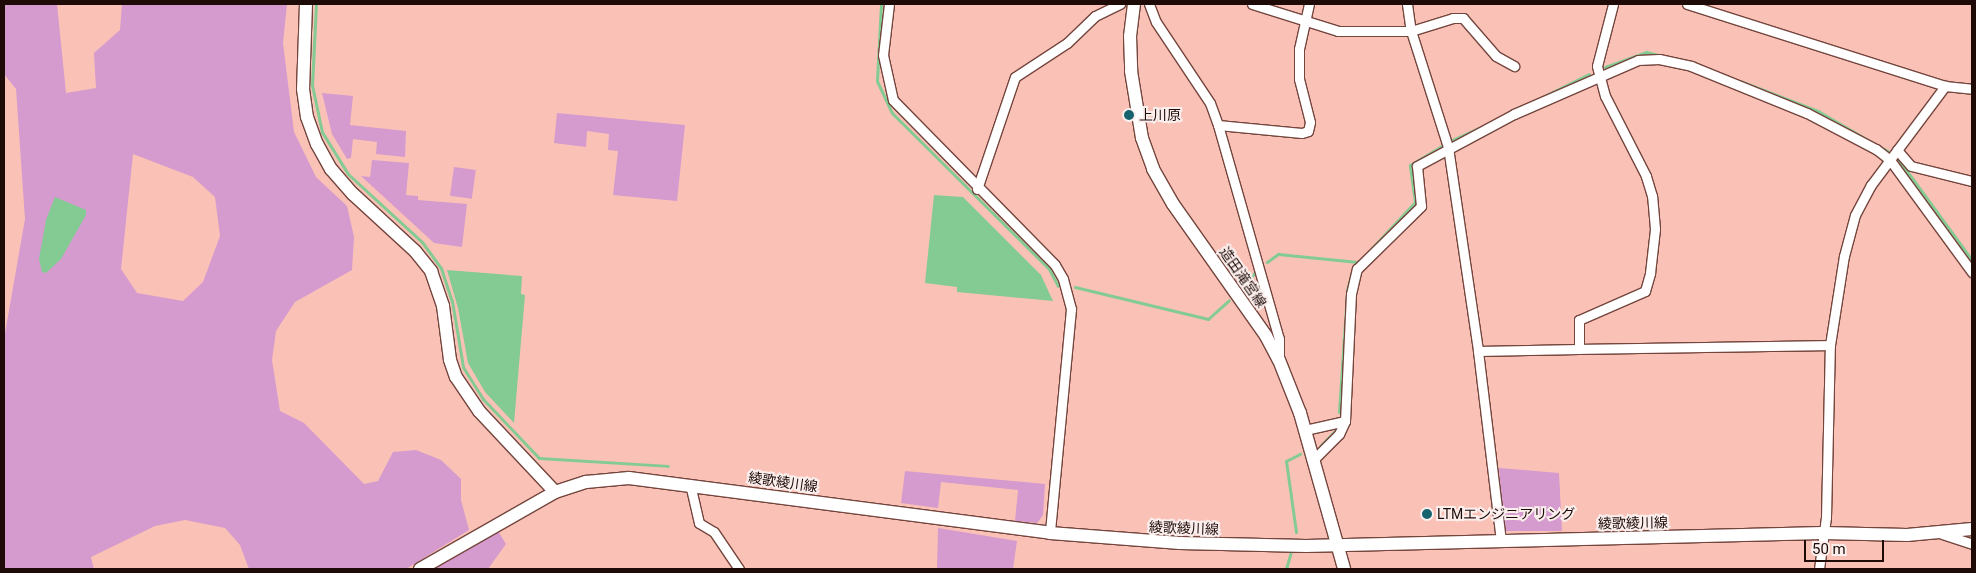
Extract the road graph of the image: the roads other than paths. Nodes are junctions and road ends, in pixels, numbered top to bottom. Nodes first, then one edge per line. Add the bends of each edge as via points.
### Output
1 (306, 4) edge
2 (889, 4) edge
3 (1120, 4) edge
4 (1134, 4) edge
5 (1149, 4) edge
6 (1252, 4) edge
7 (1308, 4) edge
8 (1407, 4) edge
9 (1613, 4) edge
10 (1687, 4) edge
11 (1303, 21) junction
12 (1411, 31) junction
13 (1514, 66) dead end
14 (1598, 75) junction
15 (1945, 86) junction
16 (1972, 89) edge
17 (1218, 125) junction
18 (1448, 147) junction
19 (1897, 150) junction
20 (1890, 160) junction
21 (1972, 181) edge
22 (977, 189) junction
23 (1972, 272) edge
24 (1830, 346) junction
25 (1579, 349) junction
26 (1478, 351) junction
27 (1279, 360) junction
28 (1345, 421) junction
29 (1305, 430) junction
30 (1313, 460) junction
31 (690, 484) junction
32 (555, 492) junction
33 (1972, 529) edge
34 (1050, 533) junction
35 (1822, 533) junction
36 (1942, 534) junction
37 (1501, 541) junction
38 (1337, 544) junction
39 (1972, 544) edge
40 (420, 569) edge
41 (739, 569) edge
42 (1344, 569) edge
43 (1819, 569) edge

1 - 32 main road via 303,89 307,117 317,144 331,168 353,194 409,244 431,272 443,306 450,360 456,377 479,411
2 - 22 street via 883,55 893,100
3 - 22 street via 1095,16 1067,43 1015,77
4 - 27 main road, 造田滝宮線 via 1130,36 1131,71 1142,138 1153,169 1173,204 1266,336
5 - 17 street via 1156,22 1210,103
6 - 11 street
7 - 11 street
8 - 12 street
9 - 14 street via 1598,58
10 - 15 street
11 - 12 street via 1338,31
11 - 17 street via 1299,79 1310,122 1308,131
12 - 13 street via 1463,18 1496,56
12 - 18 street
14 - 18 street
14 - 20 street via 1638,60 1660,59 1691,66 1807,113 1876,149
14 - 25 street via 1605,96 1646,176 1652,196 1655,229 1645,291 1579,320
15 - 16 street
15 - 19 street
17 - 27 street via 1279,339
18 - 26 street
18 - 28 street via 1417,166 1420,206 1357,270 1350,294
19 - 20 street
19 - 21 street via 1911,166
20 - 23 street
20 - 24 street via 1855,215 1844,256
22 - 34 street via 1055,264 1068,295 1070,324
24 - 25 street
24 - 35 street
25 - 26 street
26 - 37 street
27 - 29 main road, 造田滝宮線
28 - 29 street
28 - 30 street via 1340,434
29 - 30 main road, 造田滝宮線
30 - 38 main road, 造田滝宮線
31 - 32 main road, 綾歌綾川線 via 622,478 586,482
31 - 34 main road, 綾歌綾川線
31 - 41 street via 699,522 714,532
32 - 40 main road, 綾歌綾川線
33 - 36 main road, 綾歌綾川線
34 - 38 main road, 綾歌綾川線 via 1180,543
35 - 36 main road, 綾歌綾川線
35 - 37 main road, 綾歌綾川線
35 - 43 street
36 - 39 street
37 - 38 main road, 綾歌綾川線
38 - 42 main road, 造田滝宮線

